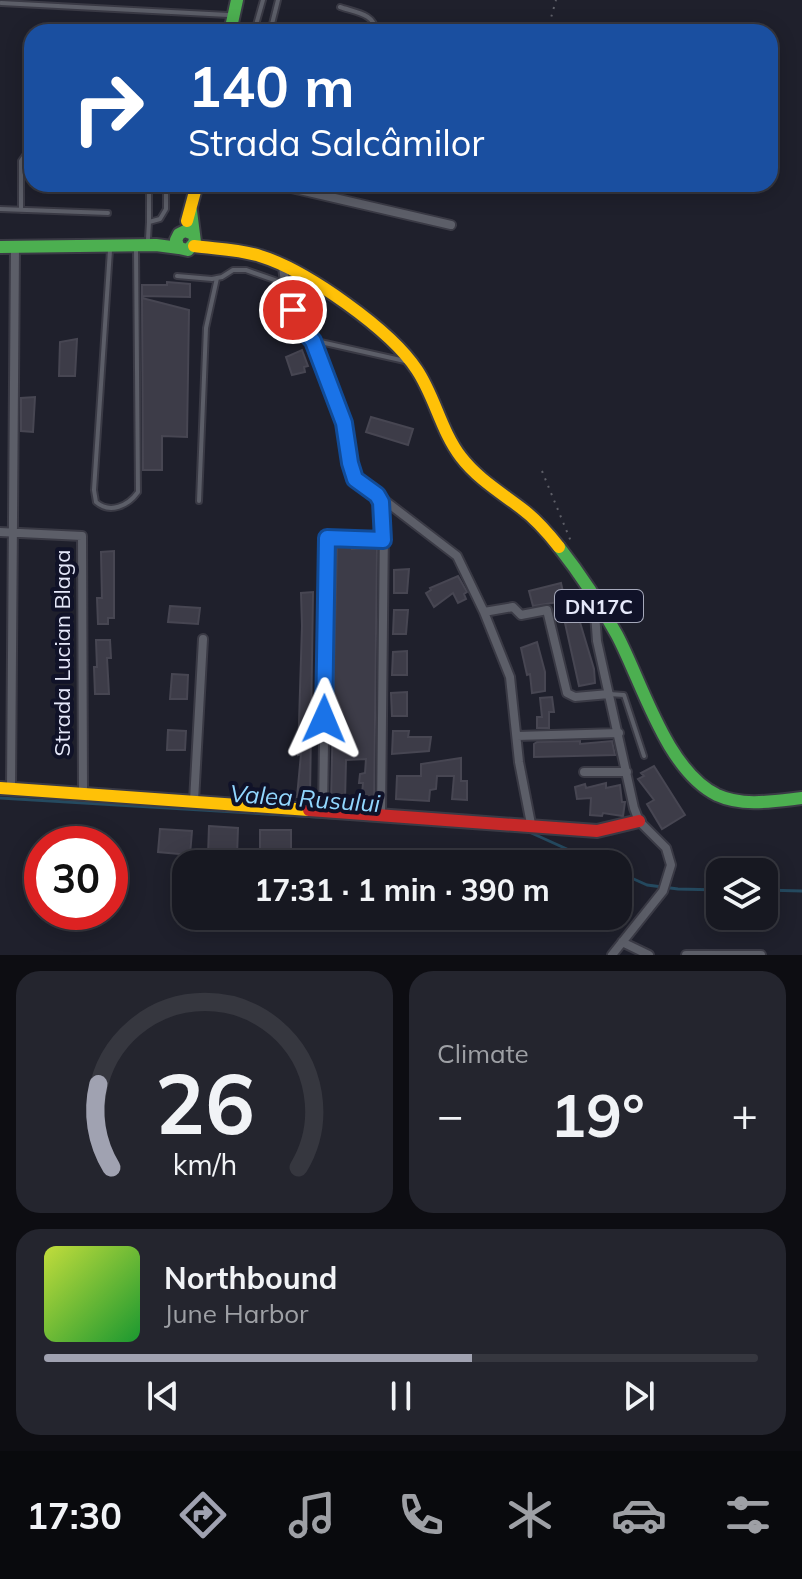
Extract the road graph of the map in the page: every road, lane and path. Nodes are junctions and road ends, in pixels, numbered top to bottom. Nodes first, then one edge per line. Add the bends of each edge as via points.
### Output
1 (237, 0) edge
2 (263, 0) edge
3 (278, 0) edge
4 (556, 0) edge
5 (1, 3) edge
6 (340, 7) dead end
7 (222, 24) edge
8 (232, 24) edge
9 (256, 24) edge
10 (272, 24) edge
11 (375, 24) edge
12 (549, 24) edge
13 (24, 157) edge
14 (149, 192) edge
15 (165, 192) edge
16 (195, 192) edge
17 (326, 192) edge
18 (0, 209) edge
19 (21, 210) junction
20 (108, 213) dead end
21 (149, 222) junction
22 (451, 225) dead end
23 (186, 240) junction
24 (146, 245) junction
25 (110, 246) junction
26 (0, 247) edge
27 (15, 247) junction
28 (283, 266) junction
29 (177, 276) dead end
30 (217, 278) junction
31 (285, 284) junction
32 (313, 341) junction
33 (412, 363) junction
34 (542, 471) dead end
35 (377, 495) junction
36 (199, 501) dead end
37 (0, 532) edge
38 (11, 532) junction
39 (383, 540) junction
40 (569, 558) junction
41 (594, 599) junction
42 (484, 612) junction
43 (203, 639) dead end
44 (609, 694) junction
45 (619, 733) junction
46 (517, 736) junction
47 (644, 756) dead end
48 (584, 772) dead end
49 (627, 772) junction
50 (5, 788) edge
51 (83, 793) junction
52 (802, 798) edge
53 (194, 801) junction
54 (323, 810) junction
55 (381, 814) junction
56 (639, 821) junction
57 (531, 824) junction
58 (622, 942) junction
59 (612, 955) edge
60 (649, 955) edge
61 (686, 955) edge
62 (761, 955) edge

1 - 8 main road
2 - 9 lane
3 - 10 lane
4 - 12 path
5 - 7 lane
6 - 11 lane via 372,18
13 - 19 lane
14 - 21 lane
15 - 21 lane via 163,215
16 - 23 main road
17 - 22 street
18 - 19 lane
19 - 20 lane
21 - 24 lane
23 - 24 main road, DN17C
23 - 28 main road, DN17C
24 - 25 main road, DN17C
24 - 25 lane via 138,492 131,501 102,507 94,490
25 - 27 main road, DN17C
26 - 27 main road, DN17C
27 - 38 street
28 - 31 street
28 - 33 main road, DN17C via 372,325
29 - 30 lane
30 - 31 lane via 246,270
30 - 36 lane via 206,328
31 - 32 street via 297,321
32 - 33 lane
32 - 35 street via 344,423 355,479
33 - 40 main road, DN17C via 463,461 530,515
34 - 40 path via 572,545
35 - 39 street
35 - 42 street via 457,556
37 - 38 street, Strada Lucian Blaga
38 - 50 street
38 - 51 street, Strada Lucian Blaga via 82,536
39 - 54 street via 327,538
39 - 55 street
40 - 41 main road, DN17C
41 - 44 street
41 - 52 main road, DN17C via 667,737 697,781 726,798
42 - 44 street via 513,607 521,615 547,610 567,693
42 - 46 street via 510,677
43 - 53 street
44 - 45 street
44 - 47 lane via 624,695
45 - 46 street
45 - 49 street
46 - 57 street
48 - 49 street
49 - 56 street
50 - 51 main road
51 - 53 main road
53 - 54 main road
54 - 55 main road
55 - 57 main road
56 - 57 main road via 597,831
56 - 58 street via 666,848 671,865 665,888
58 - 59 street
58 - 60 street
61 - 62 street

